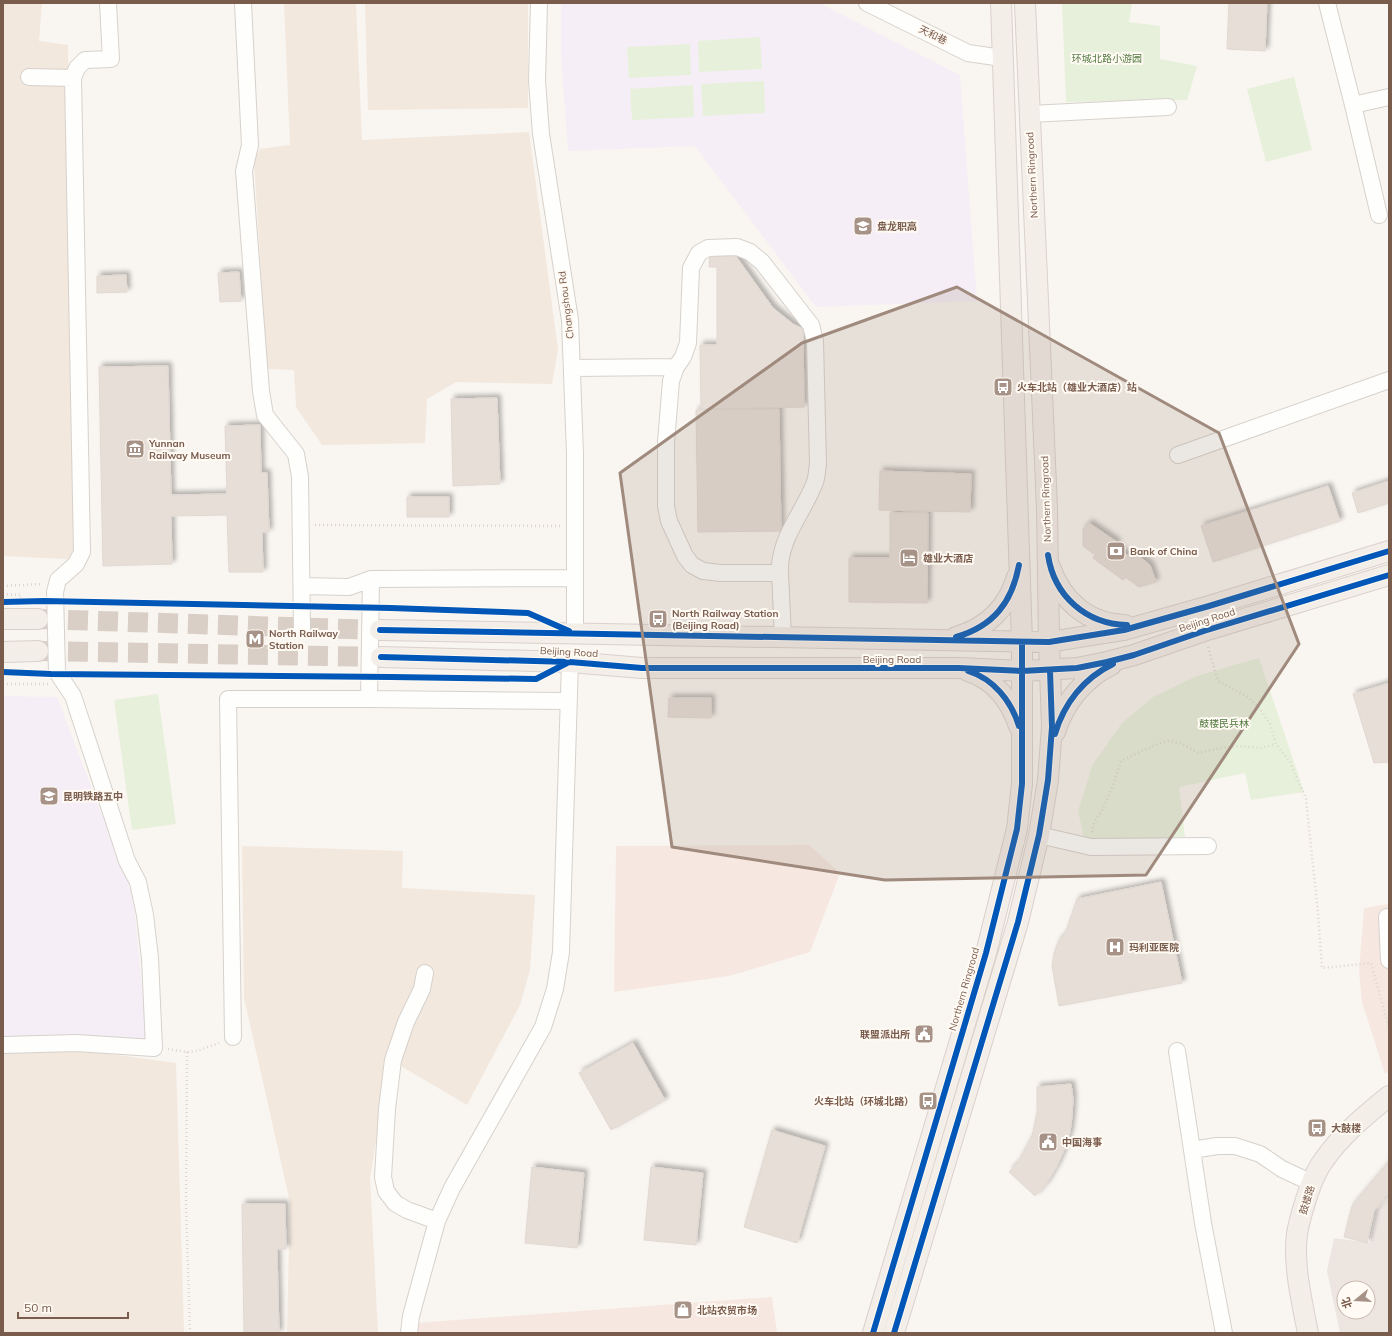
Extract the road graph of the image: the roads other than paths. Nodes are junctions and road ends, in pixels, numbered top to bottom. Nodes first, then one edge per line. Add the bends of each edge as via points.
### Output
1 (108, 3) edge
2 (243, 3) edge
3 (539, 3) edge
4 (867, 3) edge
5 (1001, 3) edge
6 (1025, 3) edge
7 (1327, 3) edge
8 (1002, 58) junction
9 (29, 77) dead end
10 (73, 78) junction
11 (1389, 97) edge
12 (1353, 105) junction
13 (1168, 107) dead end
14 (1030, 114) junction
15 (1380, 215) dead end
16 (676, 367) junction
17 (572, 368) junction
18 (1389, 380) edge
19 (1178, 455) dead end
20 (1389, 551) edge
21 (1048, 555) junction
22 (1019, 565) junction
23 (780, 573) junction
24 (1389, 574) edge
25 (575, 578) junction
26 (371, 579) junction
27 (302, 586) junction
28 (3, 619) edge
29 (38, 619) tunnel mouth
30 (1143, 624) junction
31 (302, 629) dead end
32 (380, 630) tunnel mouth
33 (575, 633) junction
34 (783, 637) junction
35 (949, 639) junction
36 (1022, 642) junction
37 (1049, 642) junction
38 (3, 652) edge
39 (38, 652) tunnel mouth
40 (1134, 655) junction
41 (381, 657) tunnel mouth
42 (570, 662) junction
43 (958, 668) junction
44 (1050, 670) junction
45 (1022, 671) junction
46 (369, 698) junction
47 (569, 701) junction
48 (1022, 736) junction
49 (1050, 756) junction
50 (1039, 835) junction
51 (1208, 846) dead end
52 (1389, 917) edge
53 (1389, 960) edge
54 (424, 973) dead end
55 (233, 1038) road end
56 (3, 1045) edge
57 (1177, 1051) dead end
58 (1389, 1096) edge
59 (1389, 1110) edge
60 (1192, 1150) junction
61 (1312, 1183) junction
62 (437, 1221) junction
63 (409, 1333) edge
64 (874, 1333) edge
65 (894, 1333) edge
66 (1224, 1333) edge
67 (1308, 1333) edge
68 (1319, 1333) edge

1 - 10 street via 111,58 85,60 76,68
2 - 27 street via 250,145 244,171 261,391 265,415 296,454 300,477
3 - 17 street, Changshou Rd via 537,81 541,134 570,320
4 - 8 street, 天和巷 via 968,52
5 - 8 main road, Northern Ringroad
6 - 14 main road, Northern Ringroad
7 - 12 street
8 - 22 main road, Northern Ringroad
9 - 10 street
10 - 56 street via 82,552 76,564 58,580 55,592 57,672 73,696 127,861 138,882 146,915 154,1048 76,1043
11 - 12 street
12 - 15 street
13 - 14 street
14 - 21 main road, Northern Ringroad
16 - 17 street
16 - 23 street via 671,381 666,442 666,506 669,521 685,556 692,565 703,572
16 - 23 street via 688,343 691,268 699,254 708,248 737,247 750,252 762,262 811,325 815,341 818,464 815,482 784,544
17 - 25 street, Changshou Rd
18 - 19 street
20 - 30 main road, Beijing Road
21 - 30 main road via 1049,566 1065,597 1083,612 1118,625
21 - 37 main road, Northern Ringroad
22 - 35 main road via 1008,599 993,617 975,630
22 - 36 main road, Northern Ringroad
23 - 34 street
24 - 40 main road, Beijing Road
25 - 26 street
25 - 33 street, Changshou Rd
26 - 27 street via 349,587
26 - 46 street
27 - 31 street
28 - 29 main road
30 - 37 main road, Beijing Road via 1124,630
32 - 33 main road, Beijing Road
33 - 34 main road, Beijing Road
34 - 35 main road, Beijing Road
35 - 36 main road, Beijing Road
36 - 37 main road, Beijing Road
36 - 45 main road, Northern Ringroad
37 - 44 main road, Northern Ringroad
38 - 39 main road
40 - 44 main road, Beijing Road via 1077,668
40 - 49 main road via 1106,667 1083,685 1065,708
41 - 42 main road, Beijing Road
42 - 43 main road, Beijing Road via 642,668
42 - 47 street
43 - 45 main road, Beijing Road
43 - 48 main road via 982,678 1002,694 1015,714
44 - 45 main road, Beijing Road
44 - 49 main road, Northern Ringroad
45 - 48 main road, Northern Ringroad
46 - 47 street
46 - 55 street via 228,700
47 - 62 street via 561,952 555,989 543,1027 452,1188
48 - 64 main road, Northern Ringroad via 1022,784 1017,829 986,953
49 - 50 main road, Northern Ringroad
50 - 51 street via 1091,847
50 - 65 main road, Northern Ringroad via 1018,922
52 - 53 street
54 - 62 street via 422,989 406,1022 394,1060 387,1109 383,1177 386,1191 394,1203
57 - 60 street
58 - 61 main road, 鼓楼路 via 1341,1138 1324,1160
59 - 68 main road, 鼓楼路 via 1350,1146 1322,1183 1308,1236 1308,1262
60 - 61 street via 1235,1146 1260,1154 1282,1169
60 - 66 street
61 - 67 main road, 鼓楼路 via 1304,1203 1297,1234 1299,1283
62 - 63 street via 411,1316

